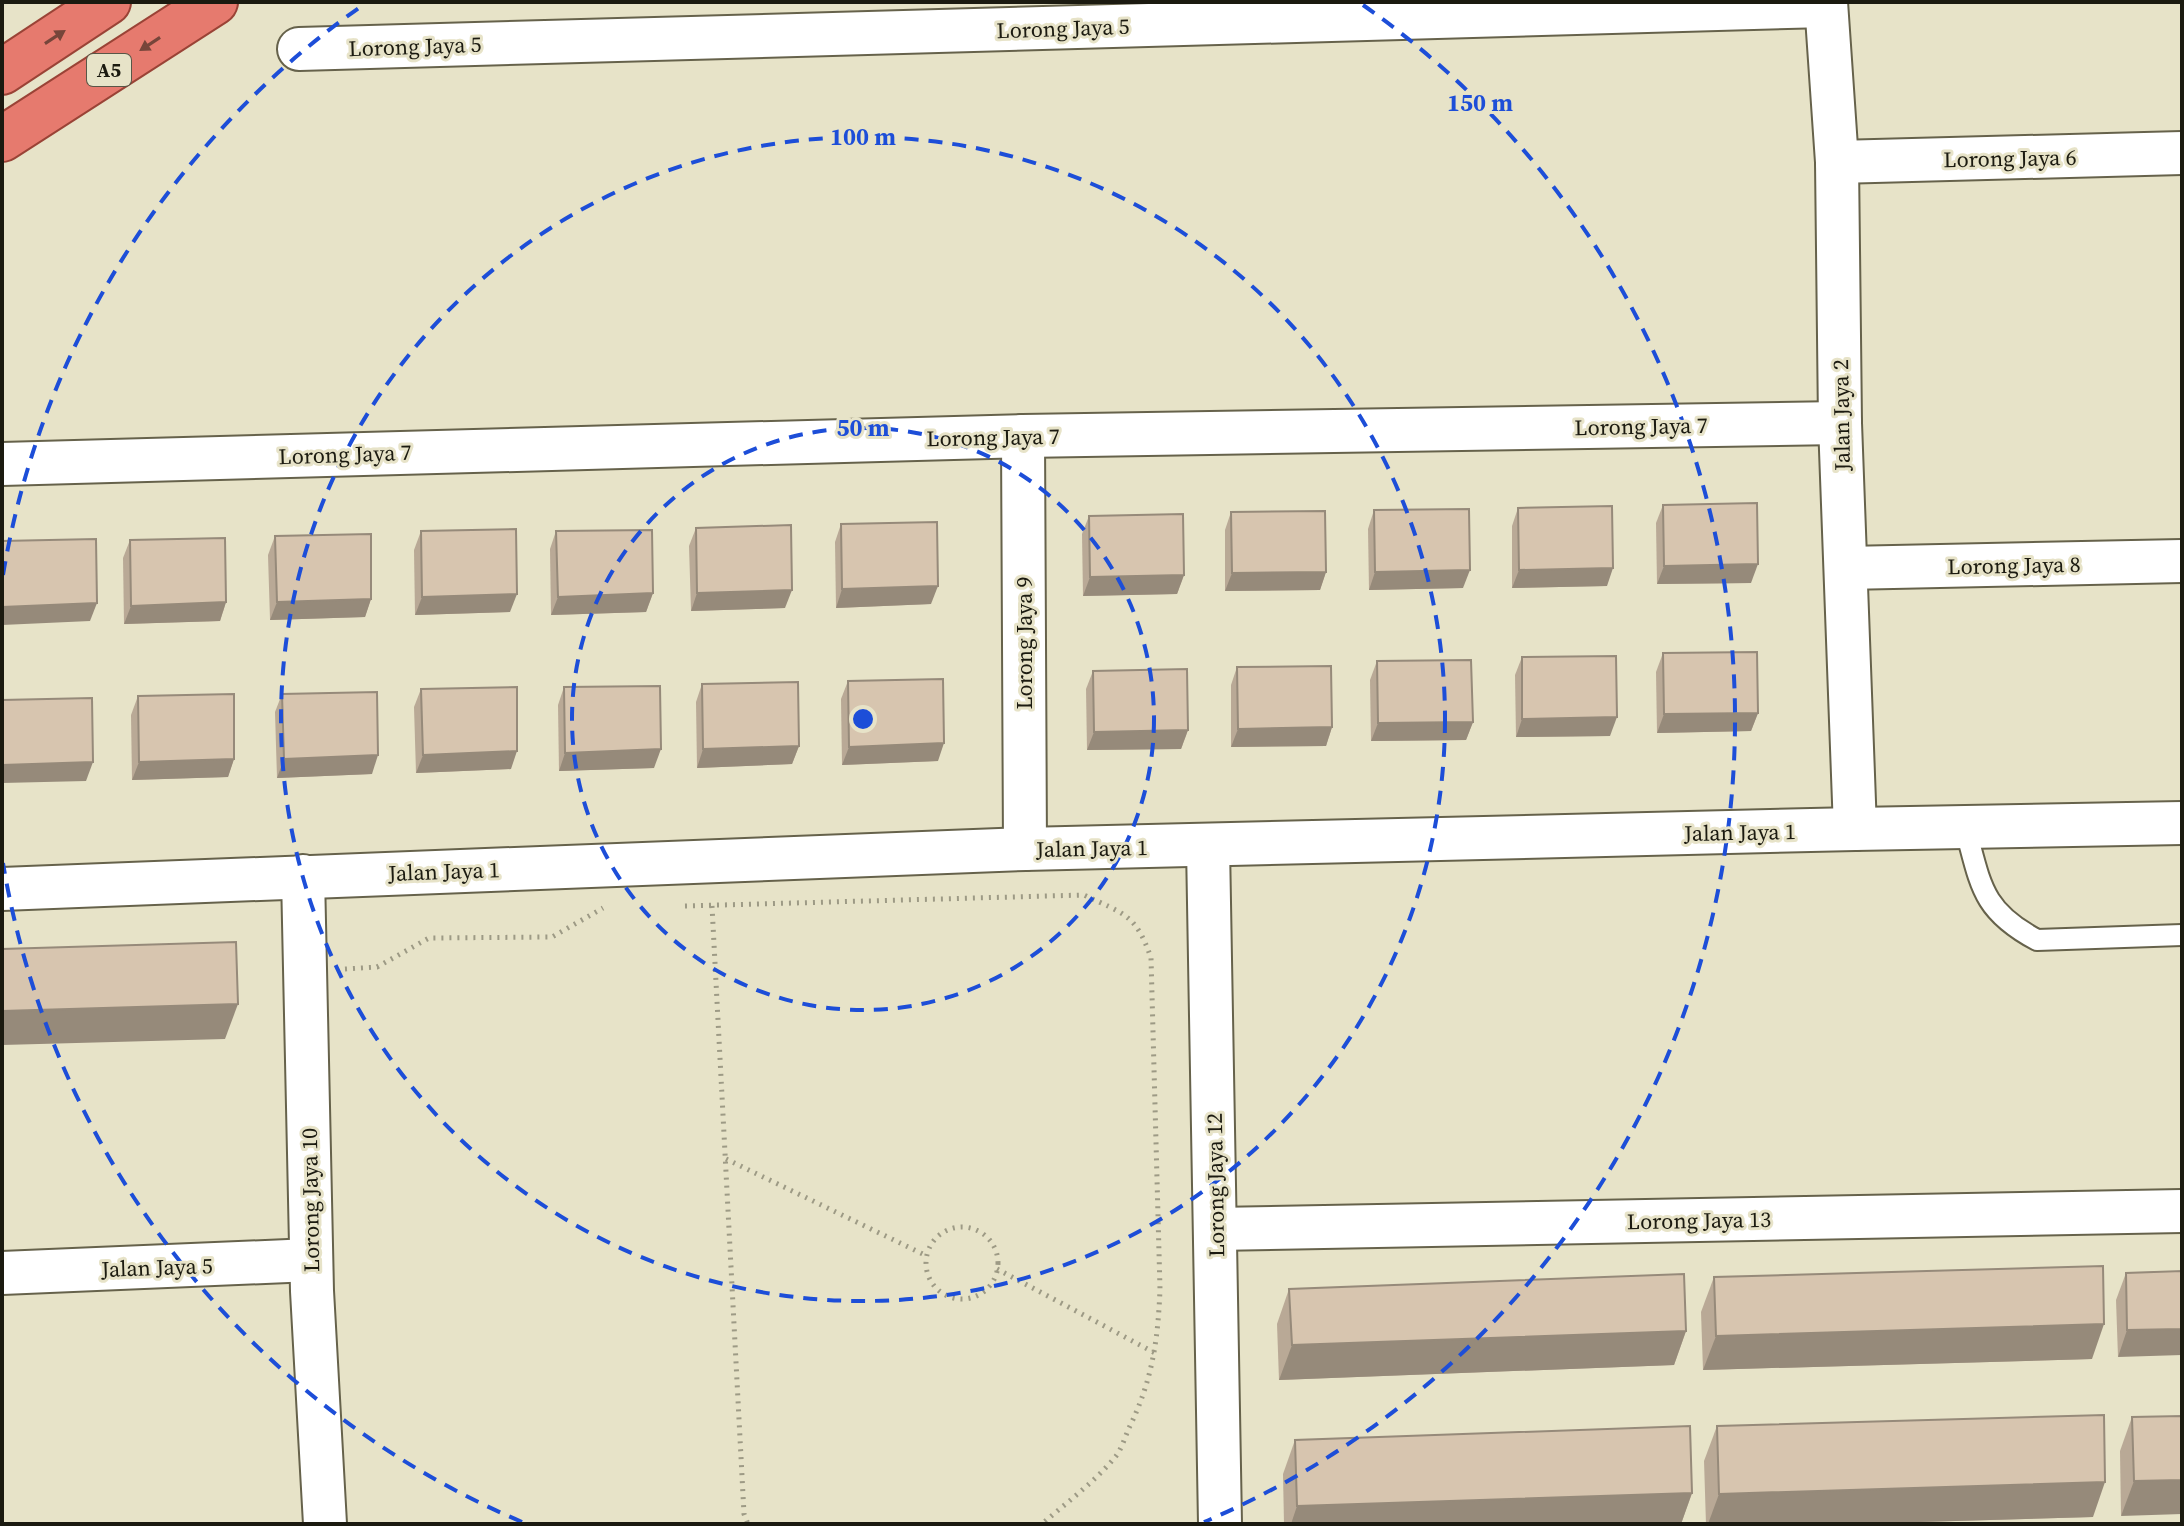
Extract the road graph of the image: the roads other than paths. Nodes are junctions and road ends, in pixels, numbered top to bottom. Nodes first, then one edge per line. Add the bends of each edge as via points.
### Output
1 (108, 2) edge
2 (215, 2) edge
3 (1826, 4) edge
4 (299, 49) dead end
5 (2, 72) edge
6 (2, 139) edge
7 (2182, 153) edge
8 (1837, 162) junction
9 (1840, 423) junction
10 (1023, 436) junction
11 (2, 464) edge
12 (2182, 561) edge
13 (1846, 568) junction
14 (2182, 823) edge
15 (1965, 827) junction
16 (1855, 829) junction
17 (1208, 846) junction
18 (1025, 849) junction
19 (303, 876) junction
20 (2, 889) edge
21 (2182, 935) edge
22 (2182, 1211) edge
23 (1215, 1229) junction
24 (311, 1260) junction
25 (2, 1273) edge
26 (325, 1524) edge
27 (1220, 1524) edge

5 -> 1 highway, A5
2 -> 6 highway, A5
3 - 4 street, Lorong Jaya 5
3 - 8 street, Jalan Jaya 2
7 - 8 street, Lorong Jaya 6
8 - 9 street, Jalan Jaya 2
9 - 10 street, Lorong Jaya 7
9 - 13 street, Jalan Jaya 2
10 - 11 street, Lorong Jaya 7
10 - 18 street, Lorong Jaya 9
12 - 13 street, Lorong Jaya 8
13 - 16 street, Jalan Jaya 2
14 - 15 street, Jalan Jaya 1
15 - 16 street, Jalan Jaya 1
15 - 21 lane via 1981,887 1996,912 2037,940
16 - 17 street, Jalan Jaya 1
17 - 18 street, Jalan Jaya 1
17 - 23 street, Lorong Jaya 12
18 - 19 street, Jalan Jaya 1
19 - 20 street, Jalan Jaya 1
19 - 24 street, Lorong Jaya 10
22 - 23 street, Lorong Jaya 13
23 - 27 street, Lorong Jaya 12
24 - 25 street, Jalan Jaya 5
24 - 26 street, Lorong Jaya 10

